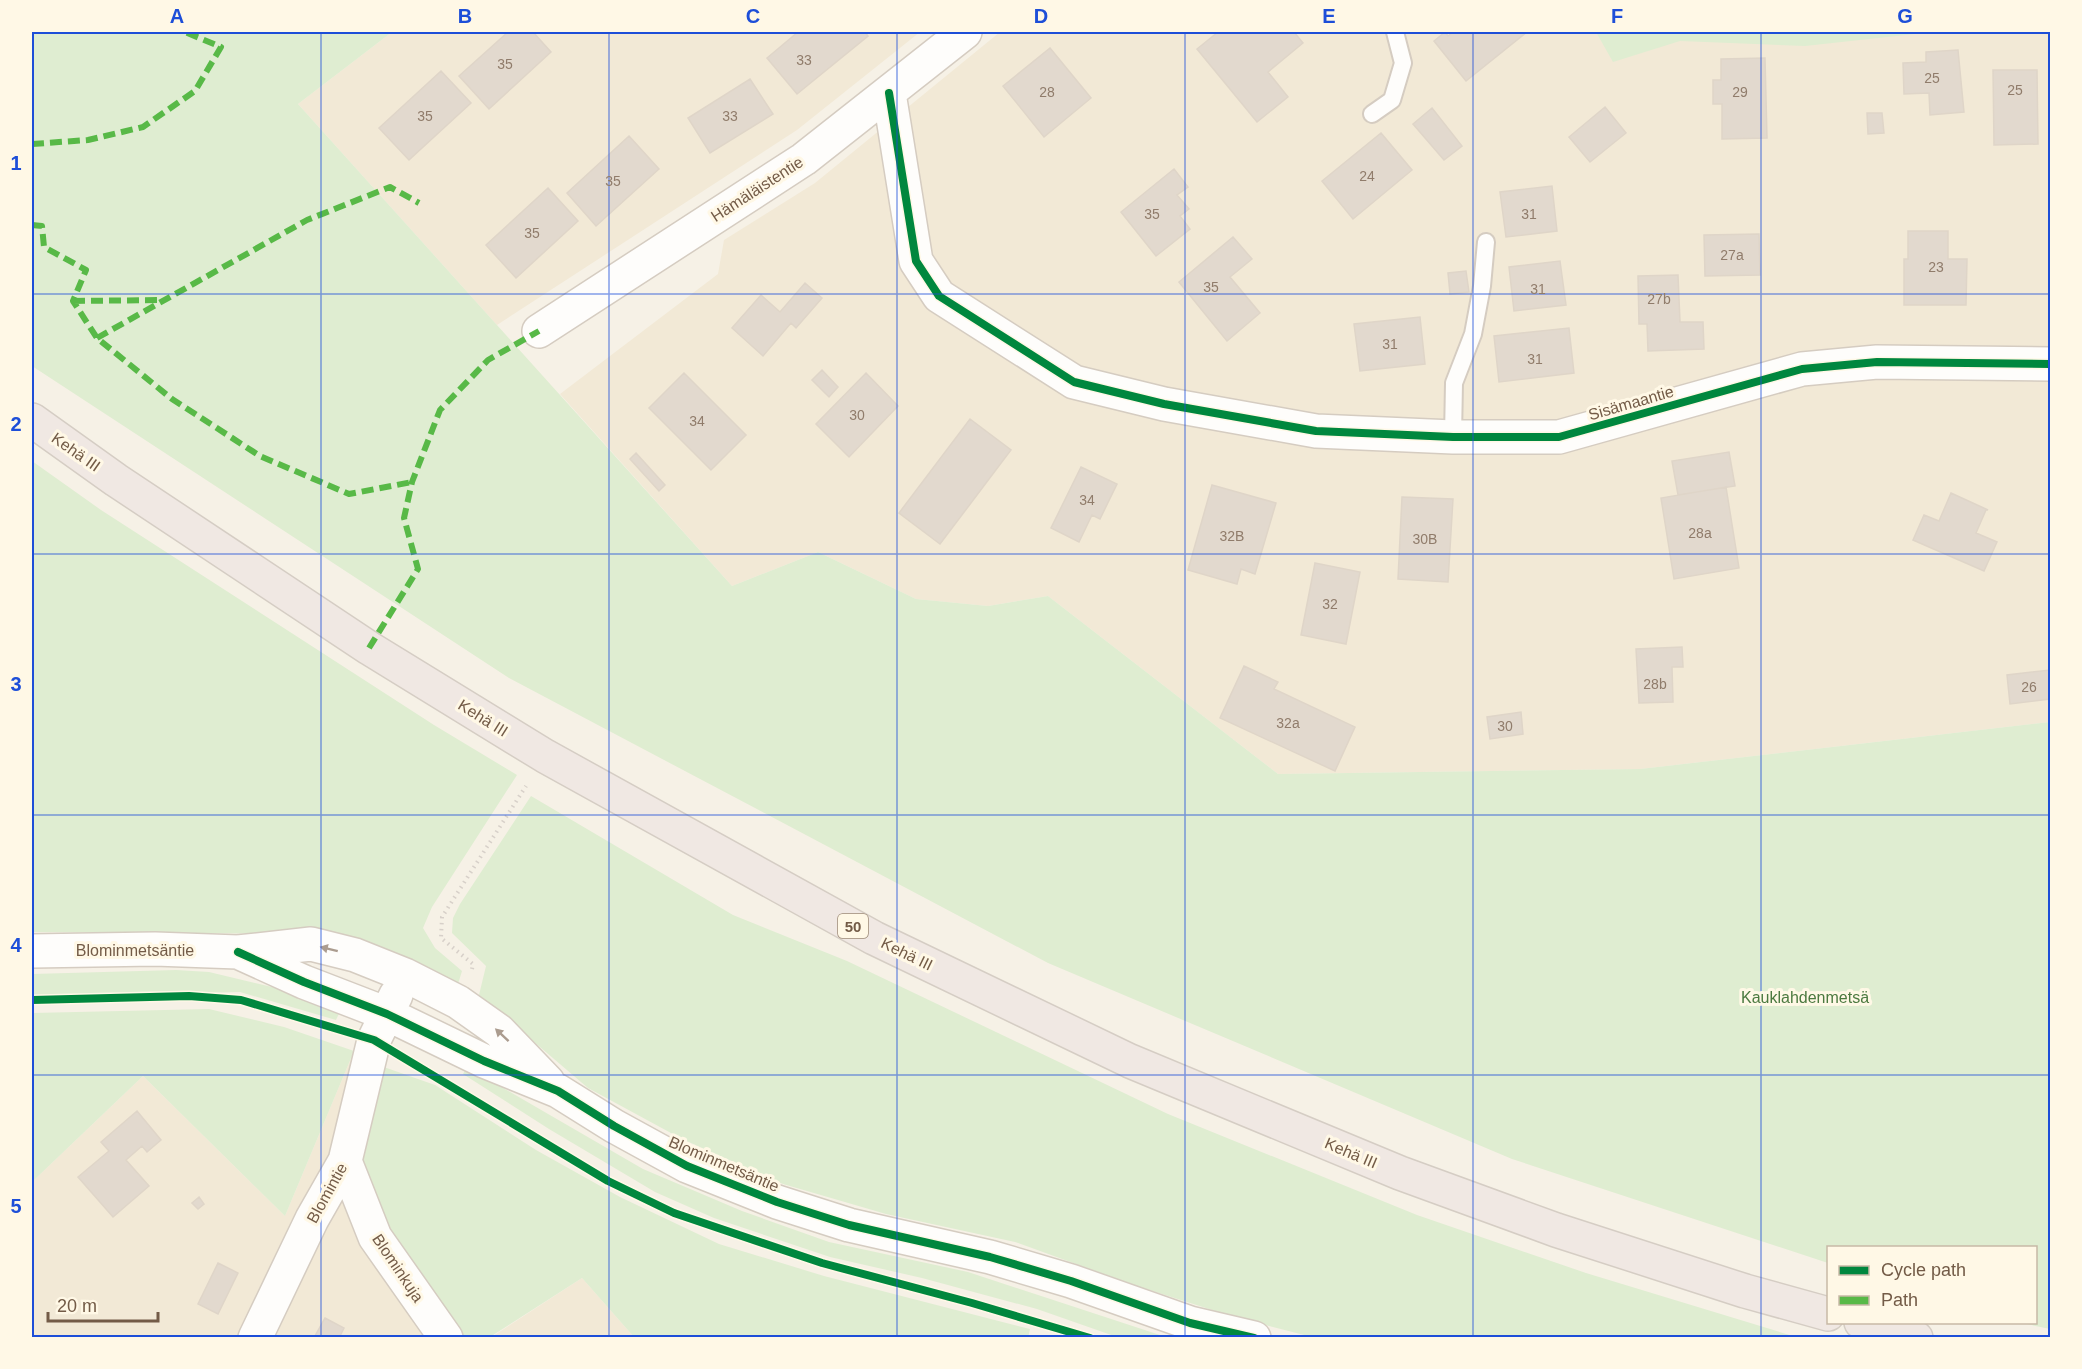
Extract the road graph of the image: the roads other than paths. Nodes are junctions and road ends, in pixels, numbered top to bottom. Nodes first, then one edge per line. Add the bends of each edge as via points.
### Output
1 (965, 32) edge
2 (1395, 32) edge
3 (889, 93) junction
4 (1372, 114) dead end
5 (1486, 242) dead end
6 (539, 331) dead end
7 (2050, 364) edge
8 (32, 420) edge
9 (1453, 437) junction
10 (32, 951) edge
11 (238, 952) junction
12 (405, 975) junction
13 (387, 1014) junction
14 (558, 1091) junction
15 (345, 1161) junction
16 (1827, 1314) edge
17 (1865, 1324) edge
18 (1204, 1330) edge
19 (255, 1338) edge
20 (446, 1338) edge
21 (1254, 1338) edge
22 (1916, 1338) edge

1 - 3 street, Hämäläistentie
2 - 4 lane via 1403,63 1392,100
3 - 6 street, Hämäläistentie via 804,159
3 - 9 street, Sisämaantie via 916,261 939,296 1074,382 1164,404 1316,431
5 - 9 lane via 1473,334 1454,383
7 - 9 street, Sisämaantie via 1877,362 1802,369 1560,437
8 - 16 highway, Kehä III / 50 via 369,648 545,756 874,938 1130,1061 1400,1173 1556,1230
10 - 11 street, Blominmetsäntie
12 -> 11 street, Blominmetsäntie via 356,955 311,944
11 - 13 street, Blominmetsäntie
12 - 13 street, Blomintie
14 -> 12 street, Blominmetsäntie via 499,1031 458,1002
13 - 14 street, Blominmetsäntie via 484,1061
13 - 15 street, Blomintie via 374,1040
14 - 18 street, Blominmetsäntie via 687,1166 777,1202 849,1225 1071,1281
15 - 19 street, Blomintie
15 - 20 street, Blominkuja via 375,1236
17 - 22 highway
18 - 21 street, Blominmetsäntie

